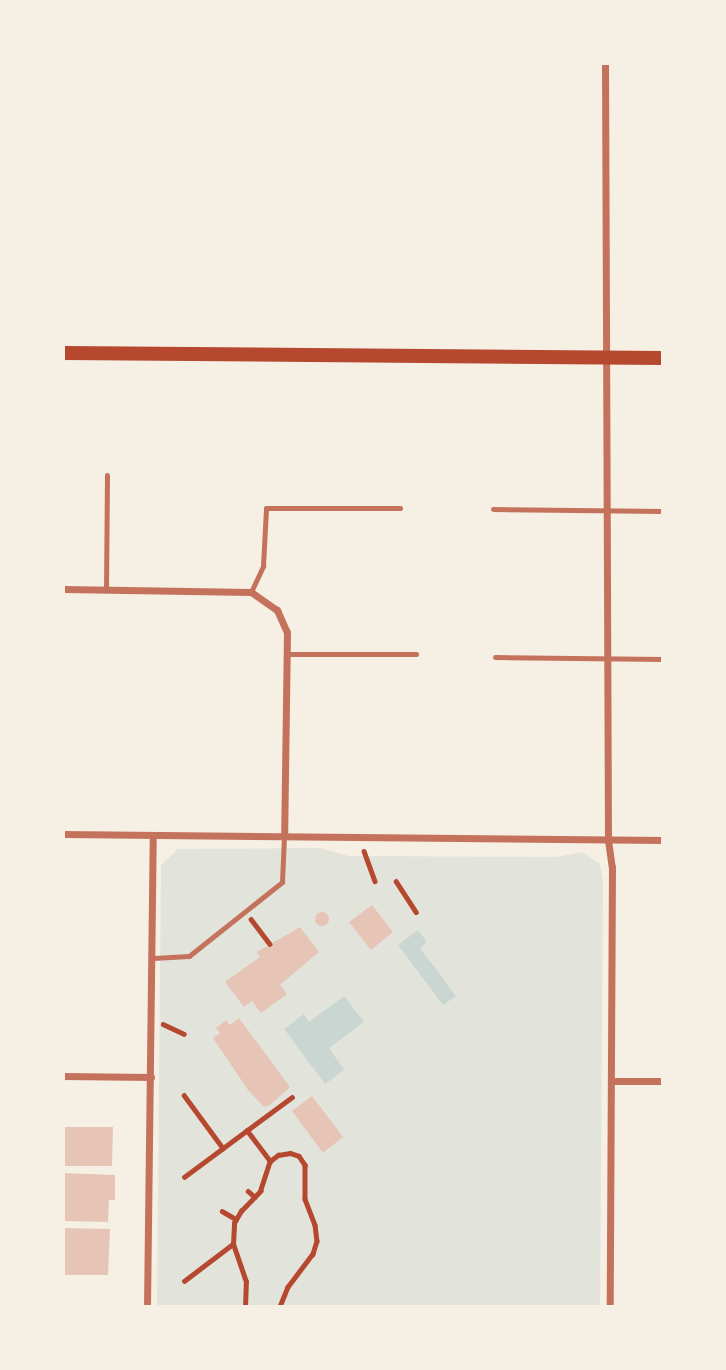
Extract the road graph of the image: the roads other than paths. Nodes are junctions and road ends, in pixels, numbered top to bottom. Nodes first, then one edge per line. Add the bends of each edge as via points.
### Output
1 (604, 63) edge
2 (63, 353) edge
3 (606, 358) junction
4 (663, 358) edge
5 (107, 475) dead end
6 (400, 508) dead end
7 (493, 509) dead end
8 (607, 510) junction
9 (663, 511) edge
10 (63, 589) edge
11 (106, 590) junction
12 (251, 592) junction
13 (286, 654) junction
14 (416, 654) dead end
15 (495, 657) dead end
16 (608, 659) junction
17 (663, 659) edge
18 (63, 834) edge
19 (153, 835) junction
20 (284, 836) junction
21 (608, 839) junction
22 (663, 839) edge
23 (153, 958) junction
24 (63, 1076) edge
25 (151, 1077) junction
26 (611, 1081) junction
27 (663, 1081) edge
28 (147, 1307) edge
29 (610, 1307) edge

1 - 3 street
2 - 3 main road
3 - 4 main road
3 - 8 street
5 - 11 lane
6 - 12 lane via 266,508 263,566
7 - 8 lane
8 - 9 lane
8 - 16 street
10 - 11 street
11 - 12 street
12 - 13 street via 277,610 286,632
13 - 14 lane
13 - 20 street
15 - 16 lane
16 - 17 lane
16 - 21 street
18 - 19 street
19 - 20 street
19 - 23 street
20 - 21 street
20 - 23 lane via 282,882 189,956
21 - 22 street
21 - 26 street via 612,867
23 - 25 street
24 - 25 street
25 - 28 street
26 - 27 street
26 - 29 street

